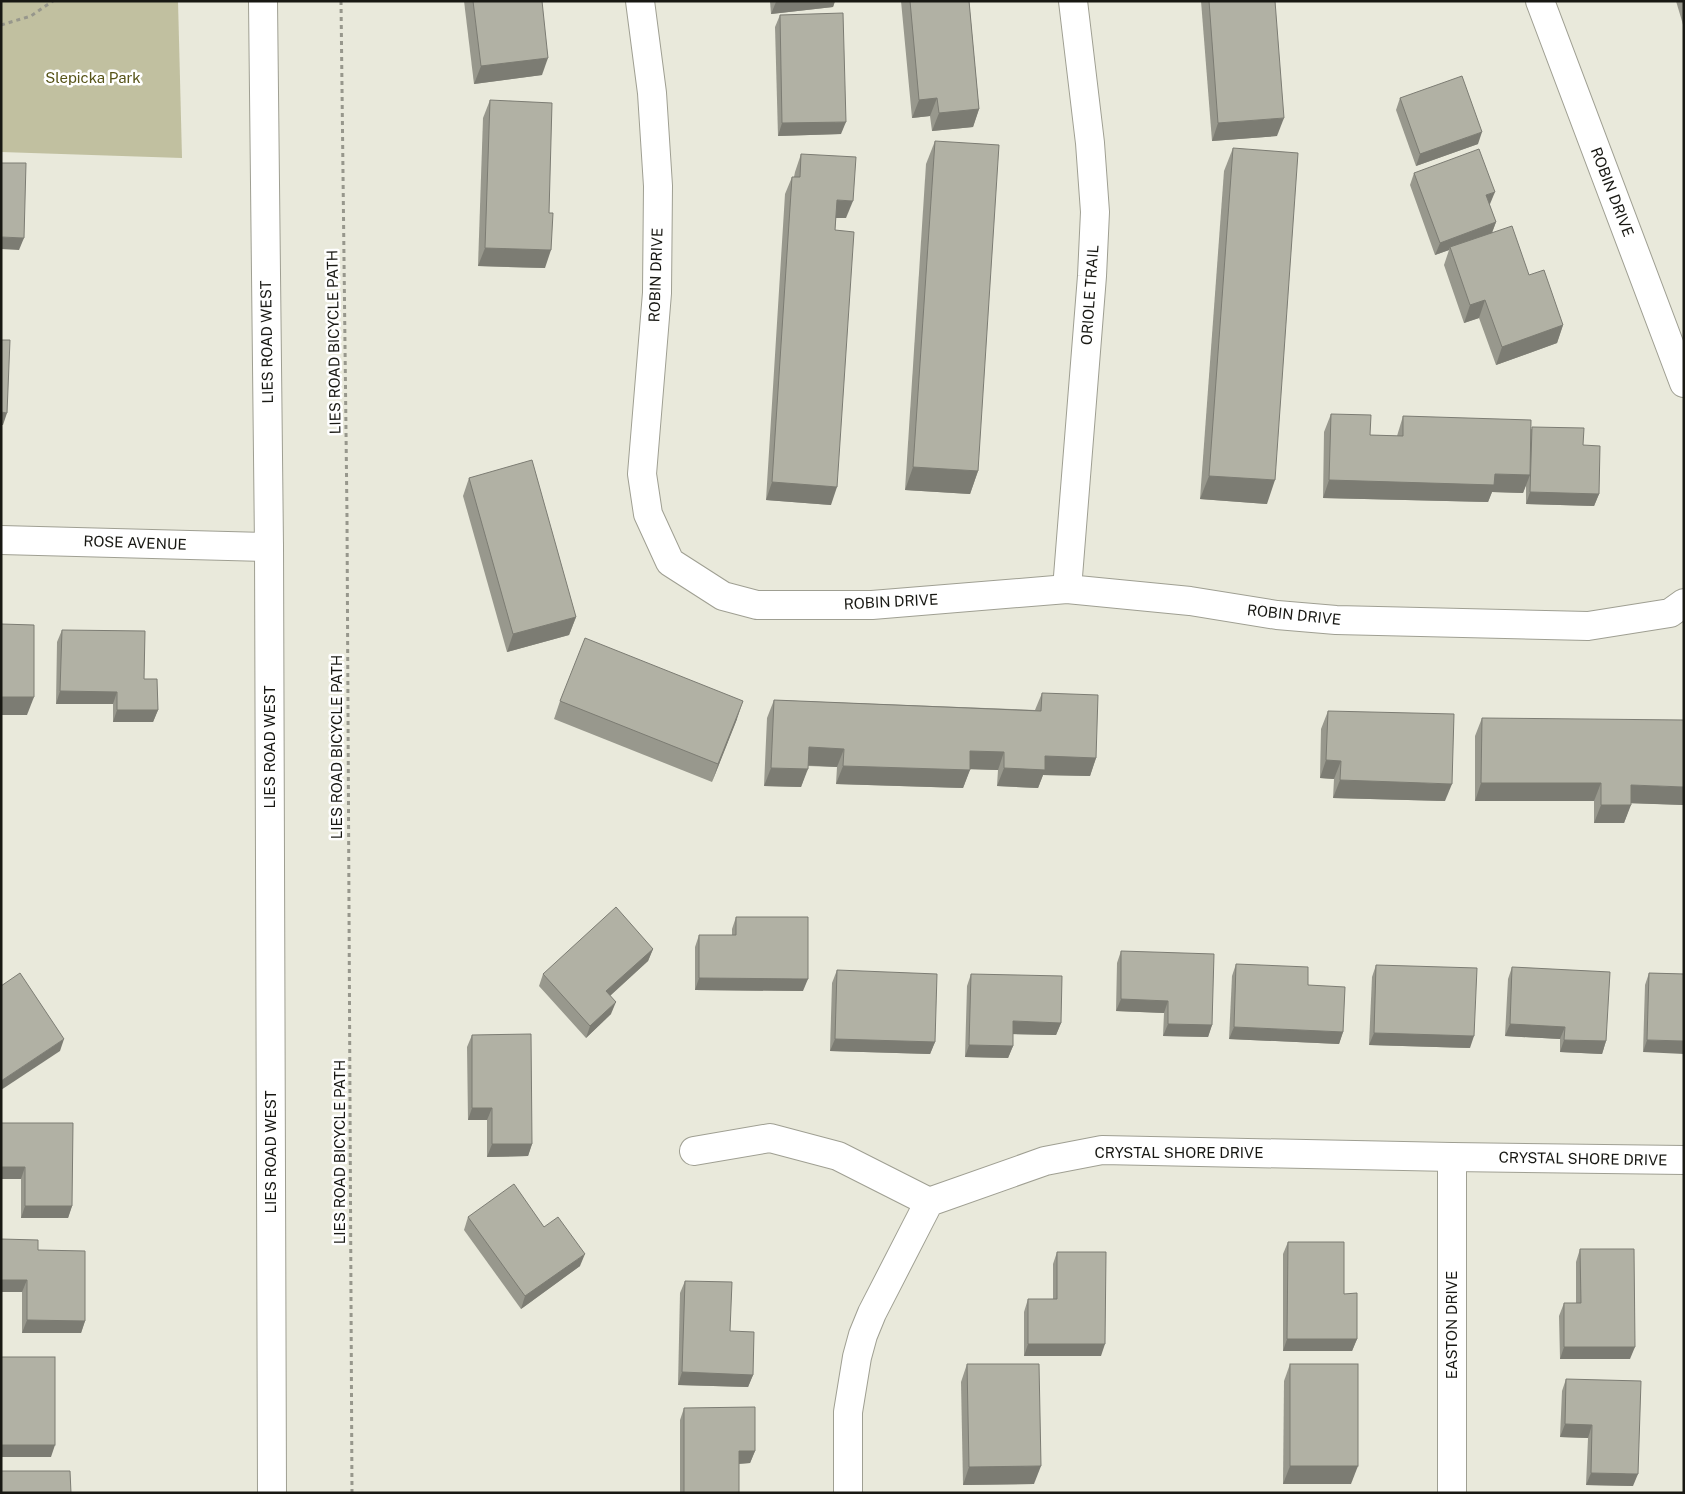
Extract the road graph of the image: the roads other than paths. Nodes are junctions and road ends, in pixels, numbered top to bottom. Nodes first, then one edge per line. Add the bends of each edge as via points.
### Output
1 (263, 1) edge
2 (640, 1) edge
3 (1074, 1) edge
4 (1540, 1) edge
5 (1684, 383) edge
6 (1, 540) edge
7 (269, 547) junction
8 (1067, 589) junction
9 (1684, 603) edge
10 (694, 1151) dead end
11 (1452, 1157) junction
12 (1684, 1160) edge
13 (929, 1202) junction
14 (272, 1493) edge
15 (848, 1493) edge
16 (1452, 1493) edge

1 - 7 street, LIES ROAD WEST
2 - 8 street, ROBIN DRIVE via 652,93 658,186 657,293 642,474 648,514 670,562 723,596 757,605 872,606
3 - 8 street, ORIOLE TRAIL via 1095,212
4 - 5 street, ROBIN DRIVE
6 - 7 street, ROSE AVENUE
7 - 14 street, LIES ROAD WEST
8 - 9 street, ROBIN DRIVE via 1336,620 1559,626 1588,626 1670,613
10 - 13 street via 770,1138 838,1156
11 - 12 street, CRYSTAL SHORE DRIVE
11 - 13 street, CRYSTAL SHORE DRIVE via 1102,1150 1045,1161
11 - 16 street, EASTON DRIVE
13 - 15 street via 872,1313 856,1357 848,1412

